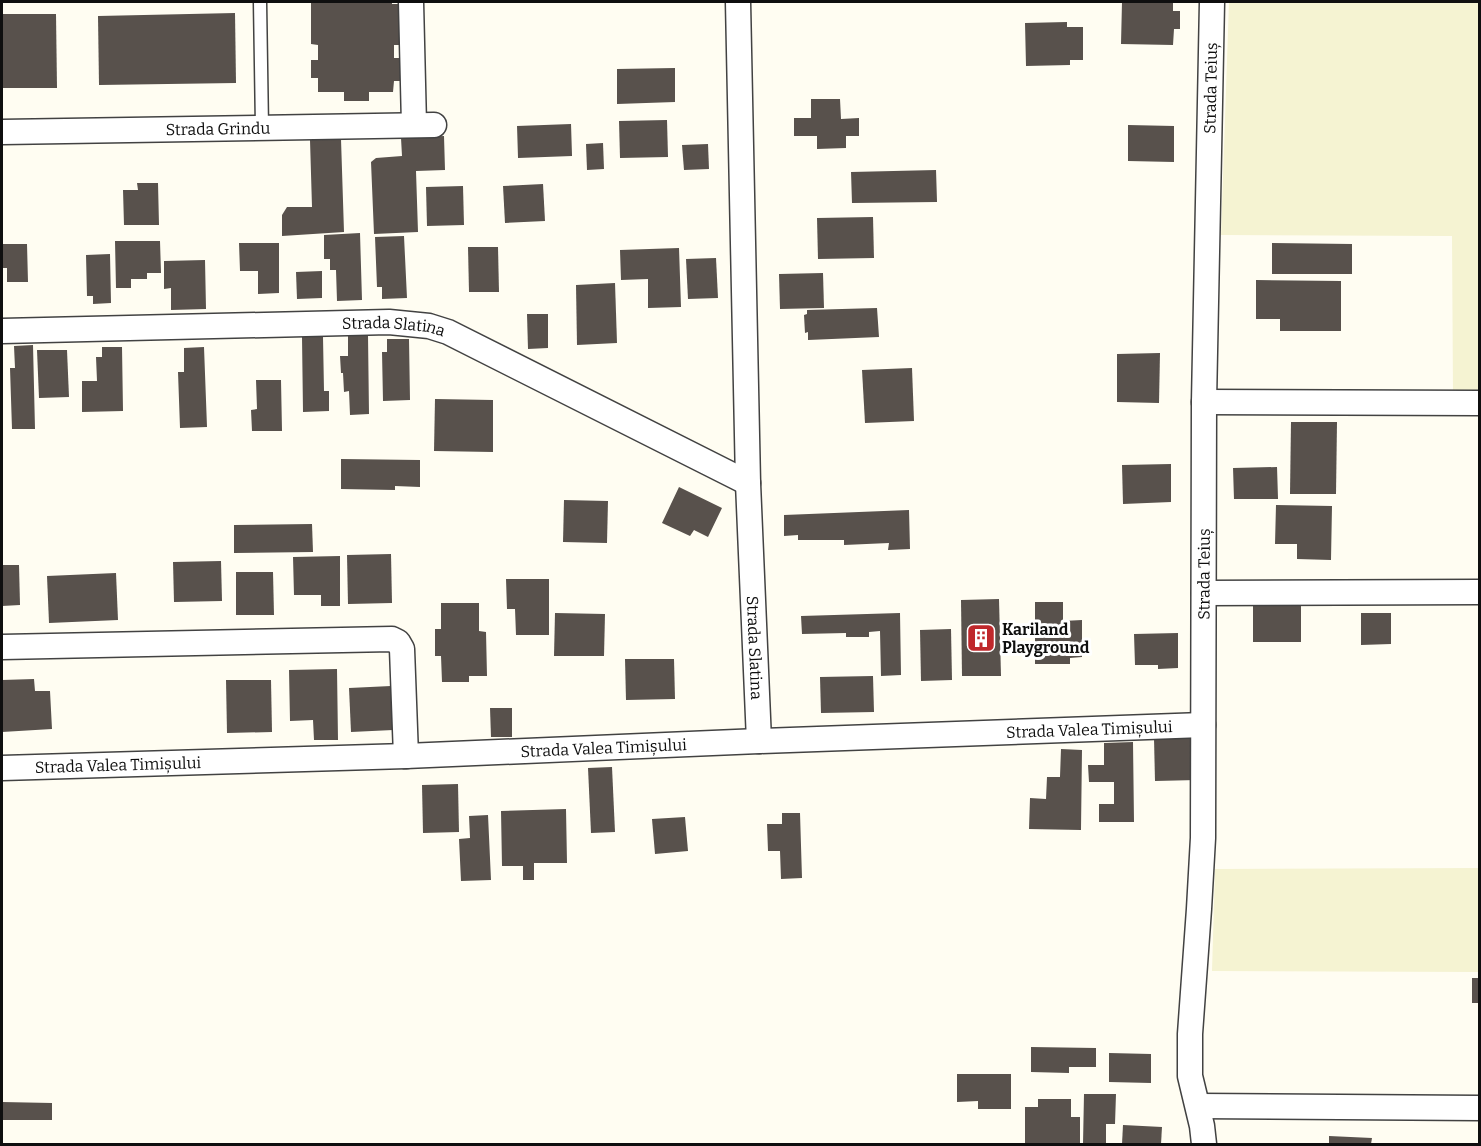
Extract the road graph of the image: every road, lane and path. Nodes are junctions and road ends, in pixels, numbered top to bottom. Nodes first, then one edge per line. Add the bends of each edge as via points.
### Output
1 (260, 2) edge
2 (411, 2) edge
3 (738, 2) edge
4 (1212, 2) edge
5 (262, 128) junction
6 (2, 132) edge
7 (2, 331) edge
8 (1204, 402) junction
9 (1479, 403) edge
10 (748, 483) junction
11 (1479, 592) edge
12 (1203, 593) junction
13 (2, 647) edge
14 (1203, 725) junction
15 (759, 741) junction
16 (406, 756) junction
17 (2, 768) edge
18 (1197, 1106) junction
19 (1479, 1108) edge
20 (1204, 1144) edge

1 - 5 lane
2 - 5 street, Strada Grindu via 424,125
3 - 10 street, Strada Slatina
4 - 8 street, Strada Teiuș
5 - 6 street, Strada Grindu
7 - 10 street, Strada Slatina via 389,322 429,326 448,332
8 - 9 street
8 - 12 street, Strada Teiuș
10 - 15 street, Strada Slatina
11 - 12 street
12 - 14 street, Strada Teiuș
13 - 16 street via 392,639 402,649
14 - 15 street, Strada Valea Timișului
14 - 18 street, Strada Teiuș via 1203,837 1190,1034 1190,1076
15 - 16 street, Strada Valea Timișului
16 - 17 street, Strada Valea Timișului
18 - 19 street
18 - 20 street, Strada Teiuș

